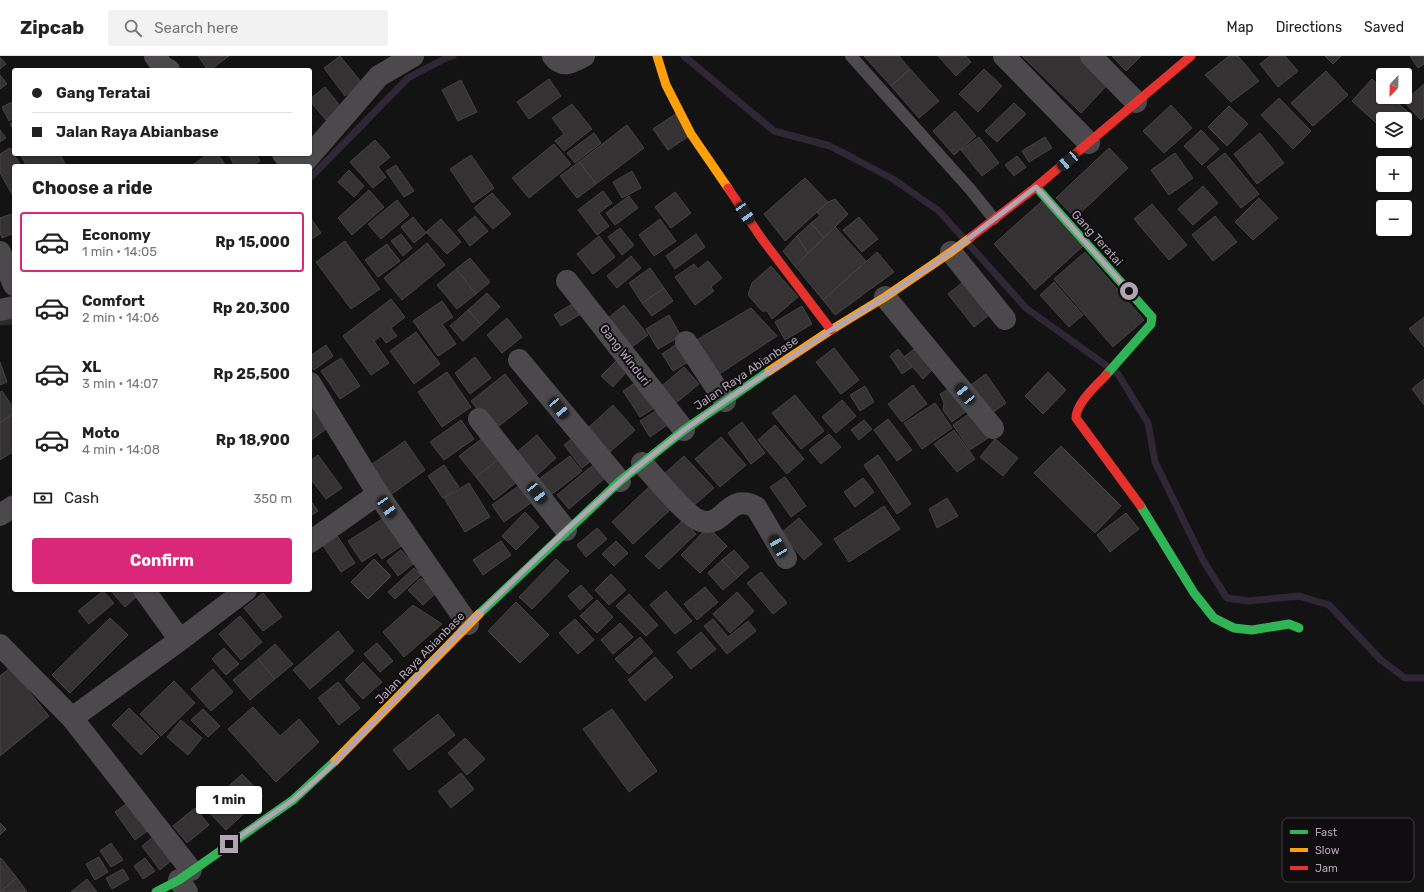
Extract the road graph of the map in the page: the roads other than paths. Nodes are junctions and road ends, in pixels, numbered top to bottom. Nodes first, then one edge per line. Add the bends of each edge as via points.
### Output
1 (155, 56) edge
2 (413, 56) edge
3 (553, 56) edge
4 (584, 56) edge
5 (657, 56) edge
6 (851, 56) edge
7 (1004, 56) edge
8 (1091, 56) edge
9 (1184, 58) edge
10 (165, 68) edge
11 (1136, 102) junction
12 (1089, 143) junction
13 (312, 154) edge
14 (285, 156) edge
15 (311, 156) edge
16 (291, 164) edge
17 (304, 164) edge
18 (1036, 187) junction
19 (994, 219) junction
20 (953, 250) junction
21 (0, 252) edge
22 (12, 280) edge
23 (567, 281) dead end
24 (885, 297) junction
25 (12, 307) edge
26 (0, 310) edge
27 (1006, 319) dead end
28 (831, 330) junction
29 (686, 342) dead end
30 (519, 360) dead end
31 (312, 386) edge
32 (725, 401) junction
33 (479, 419) dead end
34 (992, 428) dead end
35 (684, 430) junction
36 (642, 463) junction
37 (620, 481) junction
38 (378, 494) junction
39 (12, 507) edge
40 (0, 515) edge
41 (566, 530) junction
42 (312, 541) edge
43 (786, 558) dead end
44 (145, 592) edge
45 (243, 592) edge
46 (468, 624) junction
47 (1299, 628) dead end
48 (180, 640) junction
49 (2, 652) edge
50 (72, 718) junction
51 (186, 881) edge
52 (156, 892) edge

1 - 10 street
2 - 13 street via 379,76
3 - 4 street via 557,61 567,64
5 - 28 main road via 666,85 691,134 762,239
6 - 19 lane
7 - 12 street
8 - 11 street
9 - 11 main road, Jalan Raya Abianbase
11 - 12 main road, Jalan Raya Abianbase
12 - 18 main road, Jalan Raya Abianbase
14 - 16 street
15 - 17 street
18 - 19 main road, Jalan Raya Abianbase
18 - 47 main road, Gang Teratai via 1150,314 1152,320 1081,403 1076,418 1138,502 1194,593 1214,618 1234,628 1252,630 1289,624
19 - 20 main road, Jalan Raya Abianbase
20 - 24 main road, Jalan Raya Abianbase
20 - 27 street
21 - 22 street
23 - 35 street, Gang Winduri
24 - 28 main road, Jalan Raya Abianbase
24 - 34 street
25 - 26 street
28 - 32 main road, Jalan Raya Abianbase
29 - 32 street
30 - 37 street
31 - 38 street
32 - 35 main road, Jalan Raya Abianbase
33 - 41 street
35 - 36 main road, Jalan Raya Abianbase
36 - 37 main road, Jalan Raya Abianbase
36 - 43 street via 688,513 701,521 714,521 737,504 756,507
37 - 41 main road, Jalan Raya Abianbase
38 - 42 street
38 - 46 street
39 - 40 street
41 - 46 main road, Jalan Raya Abianbase
44 - 48 street
45 - 48 street
46 - 51 main road, Jalan Raya Abianbase via 329,768 293,800
48 - 50 street
49 - 50 street
50 - 51 street
51 - 52 main road, Jalan Raya Abianbase

